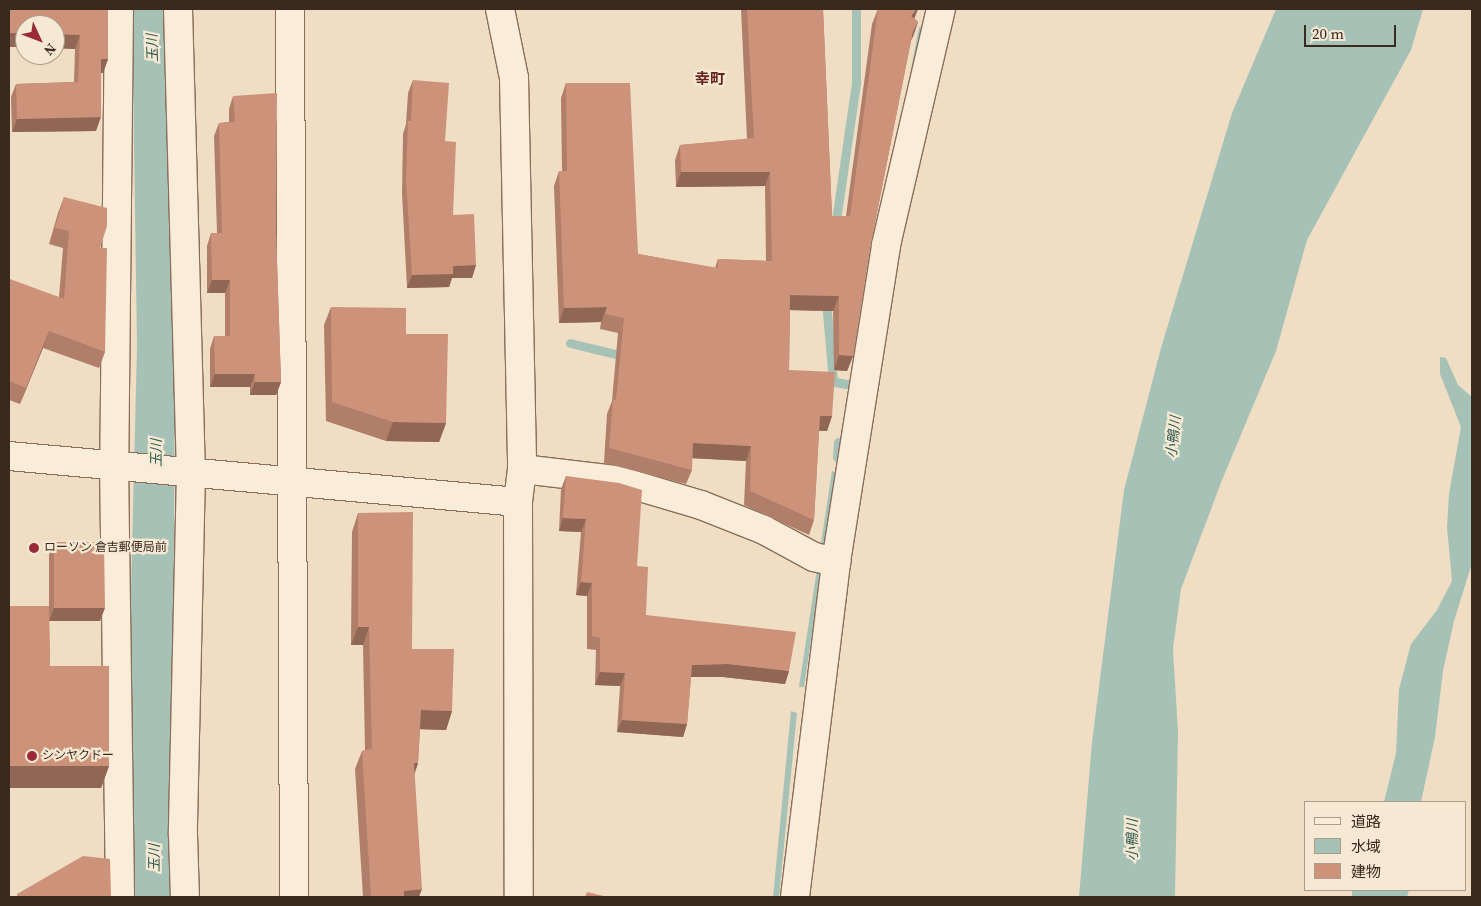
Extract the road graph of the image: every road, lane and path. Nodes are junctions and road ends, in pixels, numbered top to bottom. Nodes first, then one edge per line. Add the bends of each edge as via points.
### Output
1 (119, 9) edge
2 (178, 9) edge
3 (290, 9) edge
4 (500, 9) edge
5 (941, 9) edge
6 (9, 456) edge
7 (114, 464) junction
8 (522, 469) junction
9 (191, 472) junction
10 (292, 483) junction
11 (518, 502) junction
12 (836, 562) junction
13 (120, 897) edge
14 (185, 897) edge
15 (294, 897) edge
16 (519, 897) edge
17 (795, 897) edge

1 - 7 street
2 - 9 street
3 - 10 street
4 - 8 street via 514,78
5 - 12 street via 886,245
6 - 7 street
7 - 9 street
7 - 13 street
8 - 11 street
8 - 12 street via 617,480 702,505 764,530 814,557
9 - 10 street
9 - 14 street via 183,835
10 - 11 street
10 - 15 street
11 - 16 street
12 - 17 street

